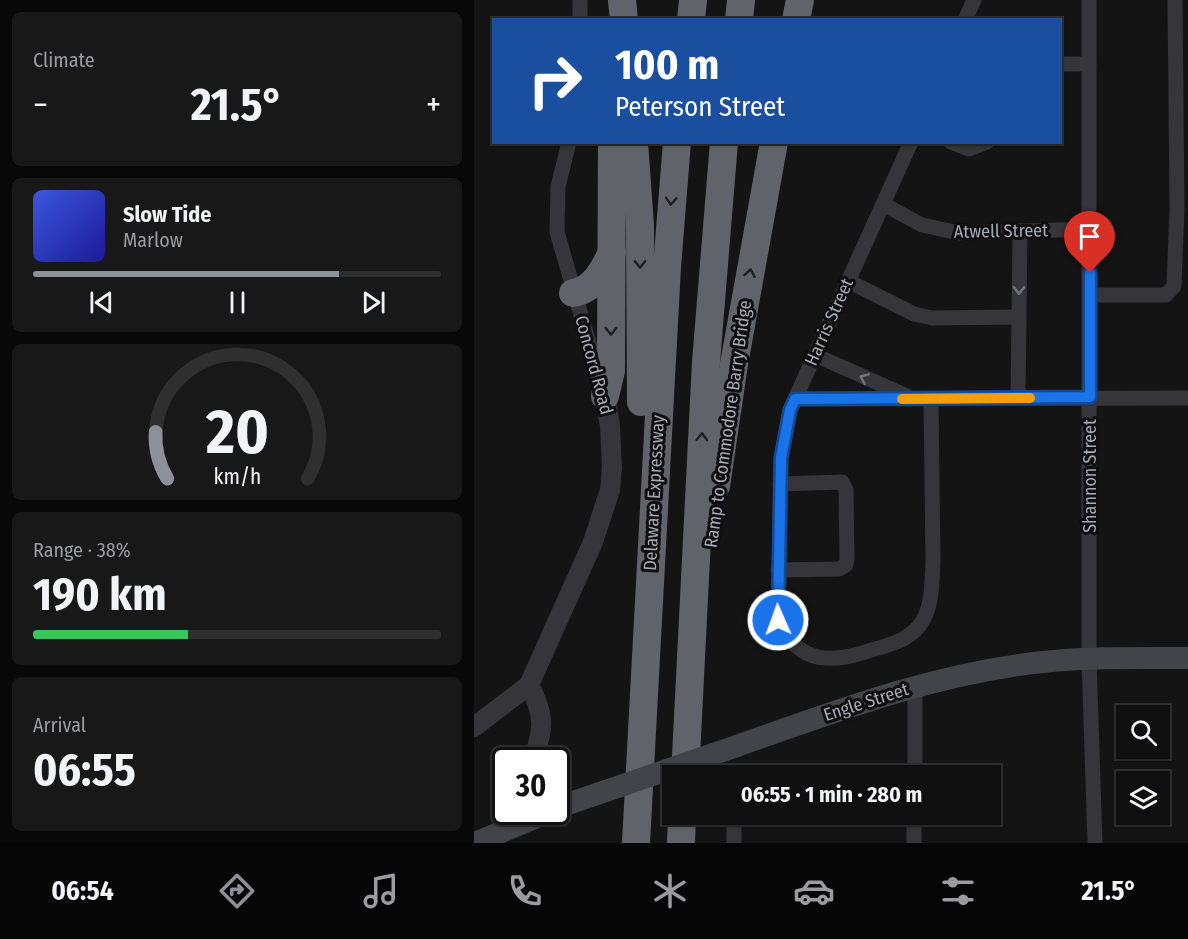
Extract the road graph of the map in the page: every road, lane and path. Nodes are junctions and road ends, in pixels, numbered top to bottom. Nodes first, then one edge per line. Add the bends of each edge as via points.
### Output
1 (580, 0) edge
2 (613, 0) edge
3 (622, 0) edge
4 (693, 0) edge
5 (741, 0) edge
6 (800, 0) edge
7 (974, 0) edge
8 (1089, 0) edge
9 (1175, 0) edge
10 (580, 18) edge
11 (613, 18) edge
12 (624, 18) edge
13 (691, 18) edge
14 (739, 18) edge
15 (796, 18) edge
16 (966, 18) edge
17 (1062, 64) edge
18 (1089, 64) junction
19 (569, 144) edge
20 (612, 144) edge
21 (634, 144) edge
22 (677, 144) edge
23 (724, 144) edge
24 (774, 144) edge
25 (909, 144) edge
26 (956, 144) edge
27 (982, 144) edge
28 (883, 204) junction
29 (1090, 229) junction
30 (1020, 231) junction
31 (612, 252) junction
32 (848, 281) junction
33 (573, 293) junction
34 (1090, 295) junction
35 (1019, 317) junction
36 (815, 355) junction
37 (605, 396) junction
38 (1090, 397) junction
39 (1018, 398) junction
40 (1188, 398) edge
41 (795, 399) junction
42 (915, 399) junction
43 (931, 400) junction
44 (780, 484) junction
45 (777, 570) junction
46 (1089, 658) junction
47 (1188, 658) edge
48 (529, 685) junction
49 (915, 686) junction
50 (688, 705) junction
51 (474, 727) edge
52 (537, 747) edge
53 (685, 765) edge
54 (915, 765) edge
55 (570, 803) edge
56 (513, 825) edge
57 (518, 825) edge
58 (682, 825) edge
59 (734, 825) edge
60 (914, 825) edge
61 (637, 837) edge
62 (475, 843) edge
63 (508, 843) edge
64 (681, 843) edge
65 (734, 843) edge
66 (914, 843) edge
67 (1095, 843) edge

1 - 10 street
2 - 11 highway
3 - 12 highway
4 - 13 highway
5 - 14 highway
6 - 15 highway
7 - 16 street
8 - 18 street, Shannon Street
9 - 34 street via 1174,285 1166,295
17 - 18 street
18 - 29 street, Shannon Street
19 - 33 street, Concord Road via 558,187 557,232
20 - 31 highway
21 -> 61 highway via 641,294 641,472 632,654
22 -> 61 highway, Delaware Expressway via 666,267
50 -> 23 highway via 706,362
50 -> 24 highway, Ramp to Commodore Barry Bridge via 707,587 717,477 734,364
25 - 28 street, Harris Street
26 - 27 street via 969,149
28 - 30 street, Atwell Street via 922,225 944,231
28 - 32 street, Harris Street
29 - 30 street, Atwell Street
29 - 34 street, Shannon Street
30 -> 35 street
31 - 33 highway via 599,276 583,292
31 -> 37 highway via 611,371
32 - 35 street via 914,314 932,318
32 - 36 street, Harris Street
33 - 37 street, Concord Road
34 - 38 street, Shannon Street
35 - 39 street
36 - 41 street, Harris Street
42 -> 36 street
37 - 48 street, Concord Road via 612,452 610,490 593,542
38 - 39 street
38 - 40 street
38 - 46 street, Shannon Street
39 - 43 street
41 - 42 street
41 - 44 street, Harris Street via 781,458
42 - 43 street
43 - 45 street, Harris Street via 932,586 919,626 892,644 852,657 826,660 813,656 790,638 778,620
44 - 45 street, Harris Street
44 - 45 street via 839,481 845,485 847,559 846,565 838,569
46 - 47 main road, Engle Street
46 - 49 main road, Engle Street via 989,670
46 - 67 street, Shannon Street
48 - 51 street, Concord Road
48 - 52 street via 542,717
49 - 54 street
49 - 55 main road, Engle Street, bridge
50 - 53 highway
56 - 63 street
57 - 62 main road, bridge
58 - 64 highway
59 - 65 street
60 - 66 street

